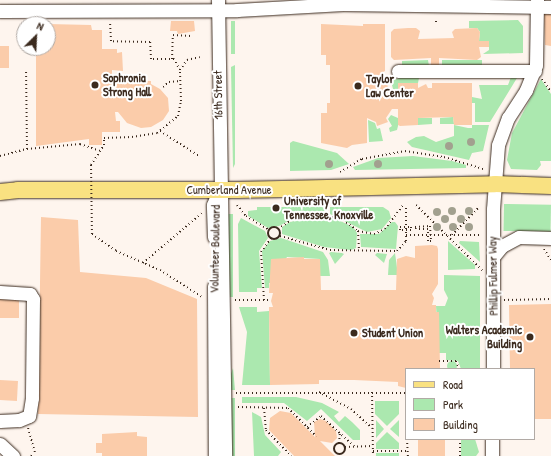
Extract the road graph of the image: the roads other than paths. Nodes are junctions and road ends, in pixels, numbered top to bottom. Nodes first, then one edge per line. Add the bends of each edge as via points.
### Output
1 (537, 4) edge
2 (218, 5) edge
3 (551, 8) edge
4 (0, 11) edge
5 (398, 71) dead end
6 (535, 71) junction
7 (495, 184) junction
8 (551, 186) edge
9 (219, 190) junction
10 (1, 191) edge
11 (551, 238) edge
12 (493, 257) junction
13 (0, 292) edge
14 (493, 368) edge
15 (0, 421) edge
16 (492, 440) edge
17 (0, 444) edge
18 (13, 456) edge
19 (215, 456) edge
20 (225, 456) edge
21 (492, 456) edge

1 - 2 street
1 - 3 street
1 - 6 street
2 - 4 street
2 - 9 street, 16th Street
5 - 6 street
6 - 7 street, Phillip Fulmer Way via 501,134
7 - 8 main road, Cumberland Avenue
7 - 9 main road, Cumberland Avenue
7 - 12 street, Phillip Fulmer Way
9 - 10 main road, Cumberland Avenue
9 - 19 street, Volunteer Boulevard via 213,205
9 - 20 street, Volunteer Boulevard via 222,205
11 - 12 street via 519,237 502,246
12 - 14 street, Phillip Fulmer Way
13 - 15 street via 30,294 33,299 32,398 29,416
16 - 21 street
17 - 18 street

